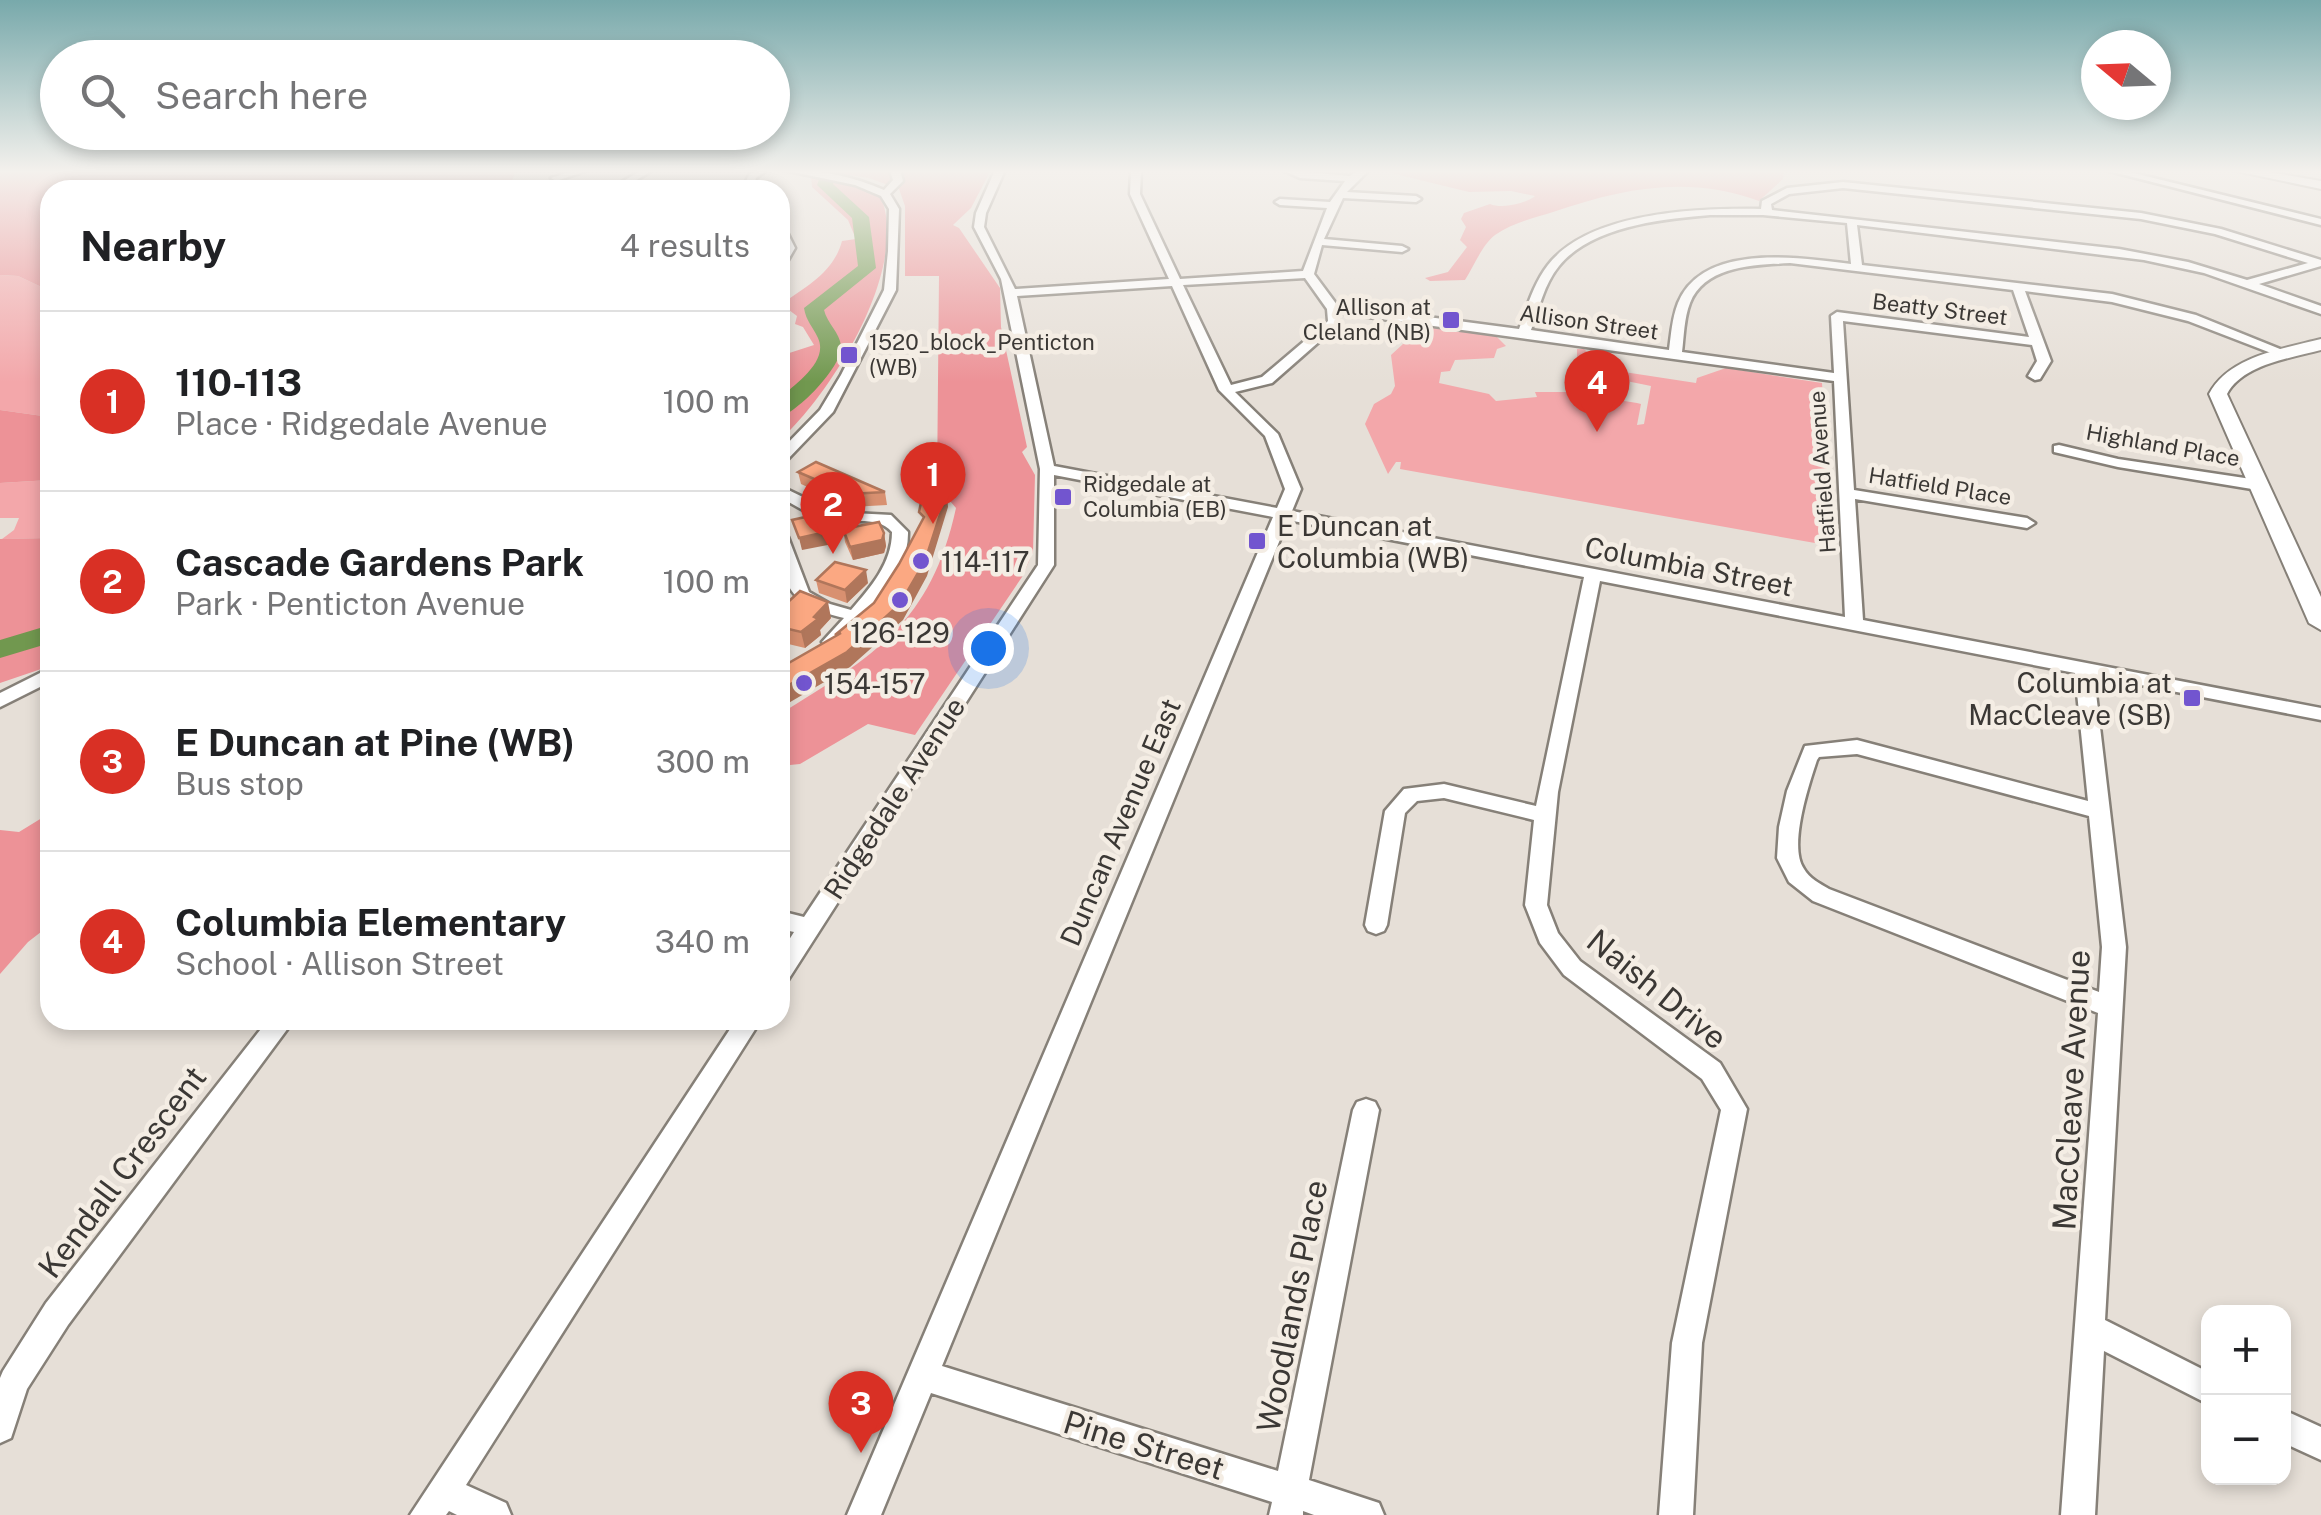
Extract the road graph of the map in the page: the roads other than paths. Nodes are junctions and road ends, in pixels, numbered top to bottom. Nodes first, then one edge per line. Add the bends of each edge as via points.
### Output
1 (892, 241) edge
2 (986, 241) edge
3 (1157, 241) edge
4 (1586, 241) edge
5 (1854, 241) edge
6 (2004, 241) edge
7 (2242, 241) edge
8 (1319, 242) joint
9 (1402, 249) dead end
10 (1857, 267) junction
11 (1308, 274) junction
12 (1176, 282) junction
13 (2246, 284) junction
14 (2018, 287) junction
15 (1010, 293) junction
16 (1333, 310) junction
17 (2321, 310) edge
18 (1838, 316) joint
19 (1524, 333) junction
20 (2038, 342) junction
21 (2321, 344) edge
22 (2288, 354) junction
23 (1675, 355) junction
24 (2035, 376) dead end
25 (1838, 378) junction
26 (1226, 390) junction
27 (2059, 448) dead end
28 (790, 450) edge
29 (1047, 470) junction
30 (2258, 486) junction
31 (1846, 493) junction
32 (790, 497) edge
33 (1280, 516) junction
34 (2027, 524) dead end
35 (790, 565) edge
36 (1592, 575) junction
37 (856, 616) junction
38 (2321, 623) edge
39 (1854, 625) junction
40 (811, 657) edge
41 (2084, 669) junction
42 (40, 679) edge
43 (0, 701) edge
44 (2321, 714) edge
45 (2099, 811) junction
46 (1545, 815) junction
47 (790, 923) edge
48 (1376, 925) dead end
49 (810, 928) junction
50 (790, 958) edge
51 (2110, 1008) junction
52 (274, 1030) edge
53 (743, 1030) edge
54 (1366, 1110) dead end
55 (2089, 1328) junction
56 (922, 1376) junction
57 (2201, 1384) edge
58 (0, 1426) edge
59 (2291, 1429) edge
60 (2321, 1444) edge
61 (435, 1503) edge
62 (1289, 1503) edge
63 (494, 1515) edge
64 (864, 1515) edge
65 (1367, 1515) edge
66 (1676, 1515) edge
67 (2078, 1515) edge

1 - 28 street via 890,290 836,398
2 - 15 street, Ridgedale Avenue
3 - 12 street, Duncan Avenue East
4 - 19 street via 1550,269
5 - 10 street
6 - 13 street via 2136,256
7 - 13 street via 2320,264
8 - 9 street
8 - 11 street
10 - 14 street
10 - 23 street via 1790,260 1726,268 1696,284 1684,301
11 - 12 street
11 - 16 street
12 - 15 street
12 - 26 street, Duncan Avenue East
13 - 17 street
14 - 20 street, Beatty Street
14 - 22 street via 2150,306
15 - 29 street, Ridgedale Avenue
16 - 19 street, Allison Street
16 - 26 street via 1328,332 1267,380
18 - 20 street, Beatty Street
18 - 25 street, Hatfield Avenue
19 - 23 street, Allison Street
20 - 24 street via 2044,360
21 - 22 street
22 - 30 street via 2233,373 2220,386 2221,406
23 - 25 street, Allison Street
25 - 31 street, Hatfield Avenue
26 - 33 street, Duncan Avenue East via 1271,434 1290,476 1293,488
27 - 30 street, Highland Place
29 - 33 street, Columbia Street
29 - 49 street, Ridgedale Avenue via 1046,565
30 - 38 street
31 - 34 street, Hatfield Place
31 - 39 street, Hatfield Avenue
32 - 37 street via 833,516 894,522 901,532 881,587
33 - 36 street, Columbia Street
33 - 56 street, Duncan Avenue East
35 - 37 street via 808,602
36 - 39 street, Columbia Street
36 - 46 street, Naish Drive
37 - 40 street
39 - 41 street, Columbia Street
41 - 44 street, Columbia Street
41 - 45 street, MacCleave Avenue
42 - 43 street
45 - 51 street, MacCleave Avenue via 2114,947
45 - 51 street via 1857,747 1830,747 1812,751 1804,764 1786,850 1790,867 1821,895
46 - 48 street via 1444,791 1411,794 1396,811
46 - 66 street, Naish Drive via 1536,905 1548,937 1572,968 1712,1071 1734,1109 1687,1342
47 - 49 street
49 - 50 street, Ridgedale Avenue
51 - 55 street, MacCleave Avenue
52 - 58 street, Kendall Crescent via 57,1314 14,1382
53 - 61 street
54 - 62 street, Woodlands Place
55 - 57 street
55 - 67 street, MacCleave Avenue
56 - 62 street, Pine Street
56 - 64 street, Duncan Avenue East
59 - 60 street
61 - 63 street
62 - 65 street, Pine Street

